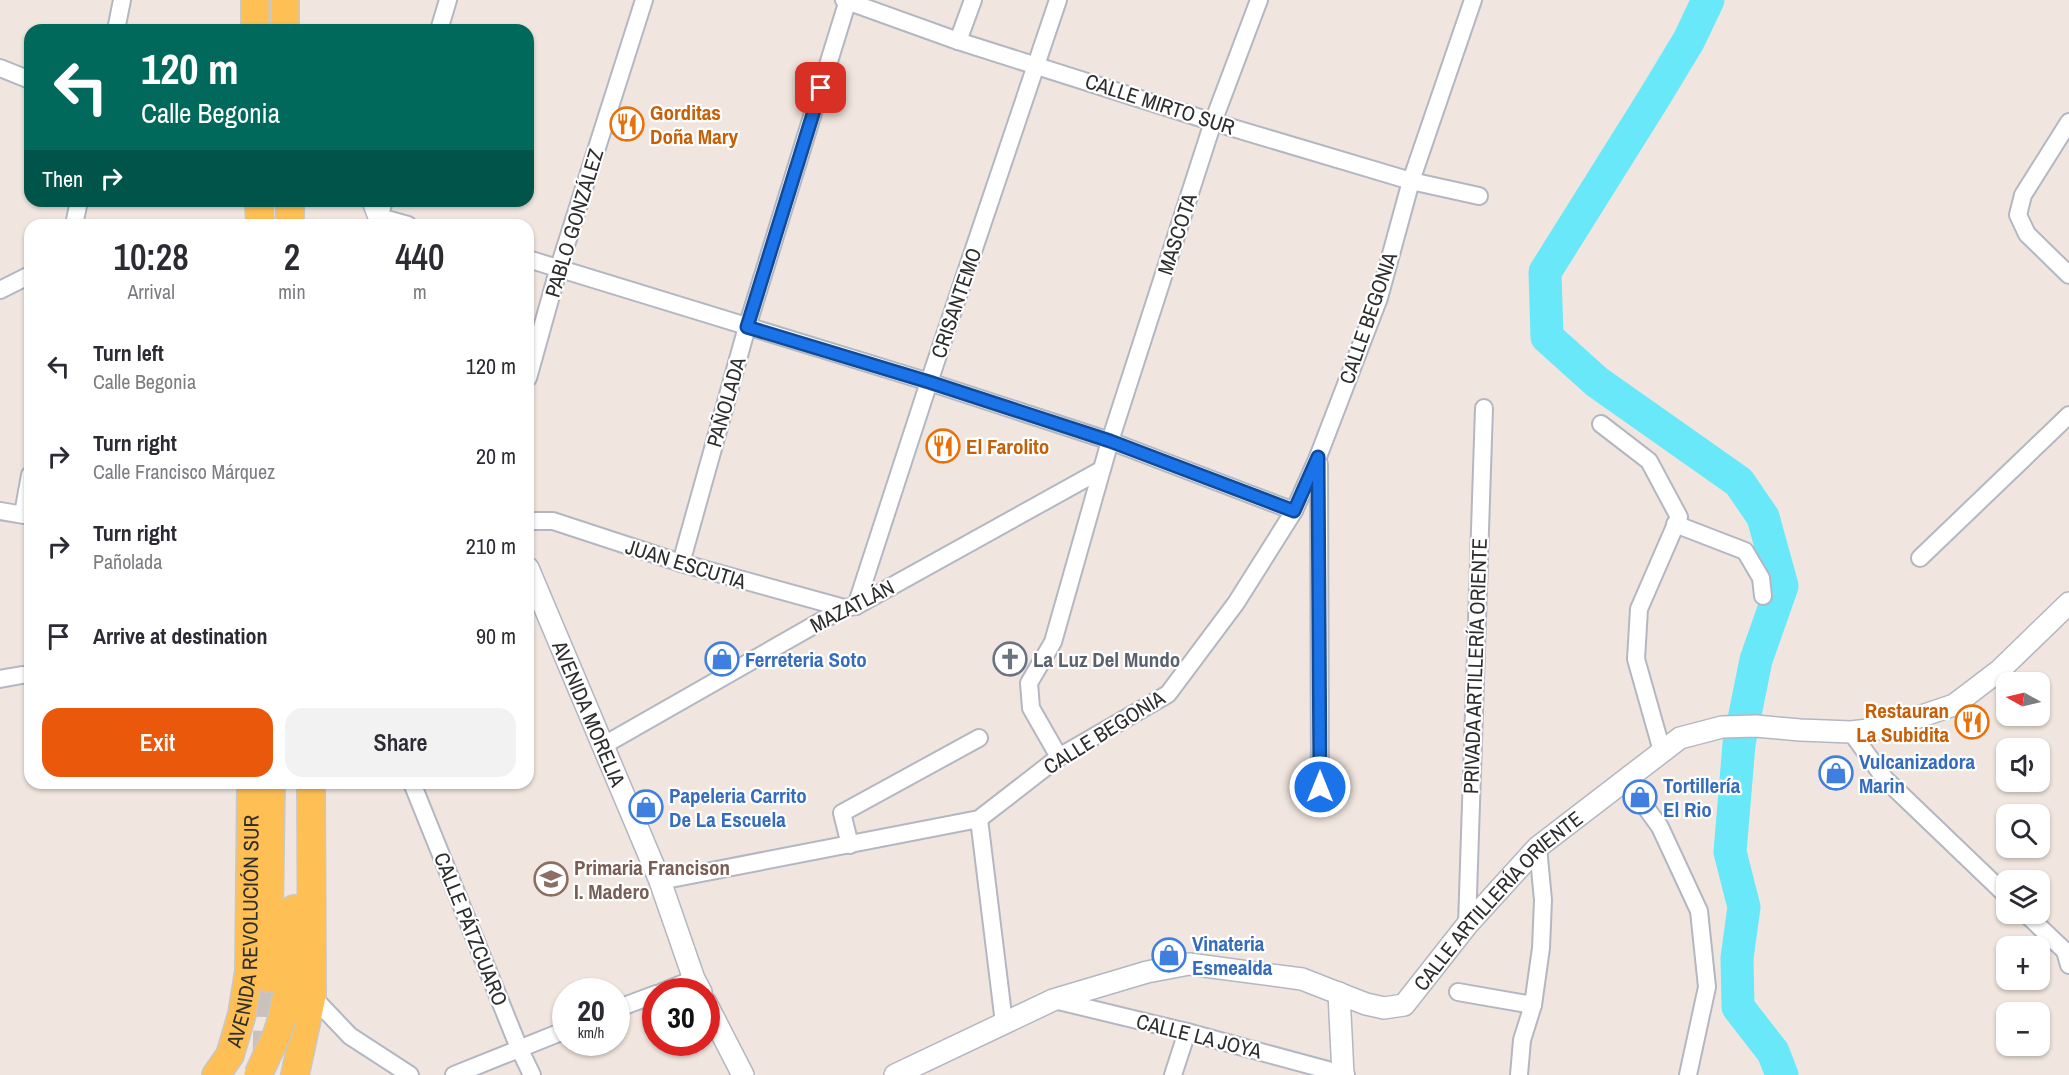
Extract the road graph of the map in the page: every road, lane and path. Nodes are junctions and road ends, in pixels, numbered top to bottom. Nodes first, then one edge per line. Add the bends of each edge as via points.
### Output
1 (122, 0) edge
2 (285, 0) edge
3 (448, 0) edge
4 (644, 0) edge
5 (847, 0) edge
6 (973, 0) edge
7 (1058, 0) edge
8 (1259, 0) edge
9 (1473, 0) edge
10 (252, 9) edge
11 (117, 24) edge
12 (274, 24) edge
13 (283, 24) edge
14 (441, 24) edge
15 (958, 41) junction
16 (1036, 64) junction
17 (0, 68) edge
18 (24, 78) edge
19 (1213, 122) junction
20 (2069, 122) edge
21 (1411, 181) junction
22 (1479, 196) dead end
23 (380, 211) edge
24 (396, 219) edge
25 (534, 261) edge
26 (559, 267) junction
27 (2069, 275) edge
28 (24, 278) edge
29 (0, 290) edge
30 (747, 327) junction
31 (534, 357) edge
32 (929, 382) junction
33 (1484, 408) dead end
34 (2069, 415) edge
35 (1601, 424) dead end
36 (1110, 441) junction
37 (1318, 457) junction
38 (1101, 470) junction
39 (0, 510) edge
40 (1294, 511) junction
41 (24, 514) edge
42 (534, 521) edge
43 (1676, 524) junction
44 (1920, 558) dead end
45 (681, 563) junction
46 (534, 582) edge
47 (1763, 596) dead end
48 (2069, 603) edge
49 (850, 607) junction
50 (22, 675) dead end
51 (0, 679) edge
52 (1851, 732) junction
53 (979, 738) dead end
54 (604, 745) junction
55 (1662, 751) junction
56 (1059, 757) junction
57 (1626, 780) junction
58 (1320, 787) dead end
59 (251, 789) edge
60 (271, 789) edge
61 (294, 789) edge
62 (311, 789) edge
63 (414, 789) edge
64 (979, 819) junction
65 (850, 845) junction
66 (1538, 847) junction
67 (660, 881) junction
68 (1996, 885) edge
69 (2036, 924) edge
70 (1467, 925) junction
71 (2068, 955) edge
72 (268, 978) tunnel mouth
73 (695, 978) edge
74 (1458, 992) dead end
75 (1339, 993) junction
76 (312, 996) junction
77 (1053, 1000) junction
78 (1533, 1005) junction
79 (1004, 1023) junction
80 (720, 1030) edge
81 (1187, 1032) junction
82 (552, 1035) edge
83 (519, 1048) junction
84 (216, 1075) edge
85 (258, 1075) edge
86 (295, 1075) edge
87 (410, 1075) edge
88 (454, 1075) edge
89 (532, 1075) edge
90 (743, 1075) edge
91 (895, 1075) edge
92 (1173, 1075) edge
93 (1344, 1075) edge
94 (1519, 1075) edge
95 (1688, 1075) edge

1 - 11 street
2 - 13 main road
3 - 14 street
4 - 26 street, PABLO GONZÁLEZ
5 - 15 street, CALLE MIRTO SUR
5 - 30 street, PAÑOLADA
6 - 15 street
7 - 16 street, CRISANTEMO
8 - 19 street, MASCOTA
9 - 21 street, CALLE BEGONIA
10 - 12 street
15 - 16 street, CALLE MIRTO SUR
16 - 19 street, CALLE MIRTO SUR
16 - 32 street, CRISANTEMO
17 - 18 street
19 - 21 street, CALLE MIRTO SUR
19 - 36 street, MASCOTA
20 - 27 street via 2022,195 2018,215 2027,234
21 - 22 street, CALLE MIRTO SUR
21 - 37 street, CALLE BEGONIA via 1379,298
23 - 24 street
25 - 26 street
26 - 30 street
26 - 31 street, PABLO GONZÁLEZ
28 - 29 street
30 - 32 street
30 - 45 street, PAÑOLADA
32 - 36 street
32 - 49 street, CRISANTEMO
33 - 70 street, PRIVADA ARTILLERÍA ORIENTE
34 - 44 street
35 - 43 street via 1649,461 1679,517
36 - 38 street, MASCOTA
36 - 40 street
37 - 40 street, CALLE BEGONIA
37 - 58 street
38 - 49 street, MAZATLÁN
38 - 56 street, MASCOTA via 1053,642 1029,683 1031,708
39 - 41 street
40 - 56 street, CALLE BEGONIA via 1236,603 1168,694
42 - 45 street, JUAN ESCUTIA via 553,521
43 - 47 street via 1745,551 1761,578
43 - 55 street via 1639,609 1636,659
45 - 49 street, JUAN ESCUTIA
46 - 54 street, AVENIDA MORELIA
48 - 52 street, CALLE ARTILLERÍA ORIENTE via 2000,670 1954,705 1886,729
49 - 54 street, MAZATLÁN
50 - 51 street
52 - 55 street, CALLE ARTILLERÍA ORIENTE via 1722,727 1680,738
52 - 68 street via 1885,779
53 - 65 street via 842,813
54 - 67 street, AVENIDA MORELIA
55 - 57 street, CALLE ARTILLERÍA ORIENTE
56 - 64 street, CALLE BEGONIA
57 - 66 street, CALLE ARTILLERÍA ORIENTE
57 - 95 street via 1660,828 1699,912 1707,987
59 - 84 main road, AVENIDA REVOLUCIÓN SUR via 249,971 230,1055
60 - 72 main road
61 - 85 main road, AVENIDA REVOLUCIÓN SUR, bridge via 296,860 289,983 277,1034
62 - 76 main road
63 - 83 street, CALLE PÁTZCUARO
64 - 65 street, CALLE BEGONIA
64 - 79 street
65 - 67 street, CALLE BEGONIA
66 - 70 street, CALLE ARTILLERÍA ORIENTE
66 - 78 street via 1543,900
67 - 73 street, AVENIDA MORELIA
69 - 71 street
70 - 75 street, CALLE ARTILLERÍA ORIENTE via 1404,1005 1366,1005
74 - 78 street
75 - 77 street, CALLE ARTILLERÍA ORIENTE via 1302,979 1190,964 1147,972
75 - 93 street
76 - 86 main road
76 - 87 street via 350,1036
77 - 79 street, CALLE ARTILLERÍA ORIENTE
77 - 81 street, CALLE LA JOYA
78 - 94 street via 1522,1040
79 - 91 street, CALLE ARTILLERÍA ORIENTE
80 - 90 street
81 - 92 street
81 - 93 street, CALLE LA JOYA
82 - 83 street
83 - 88 street
83 - 89 street, CALLE PÁTZCUARO

